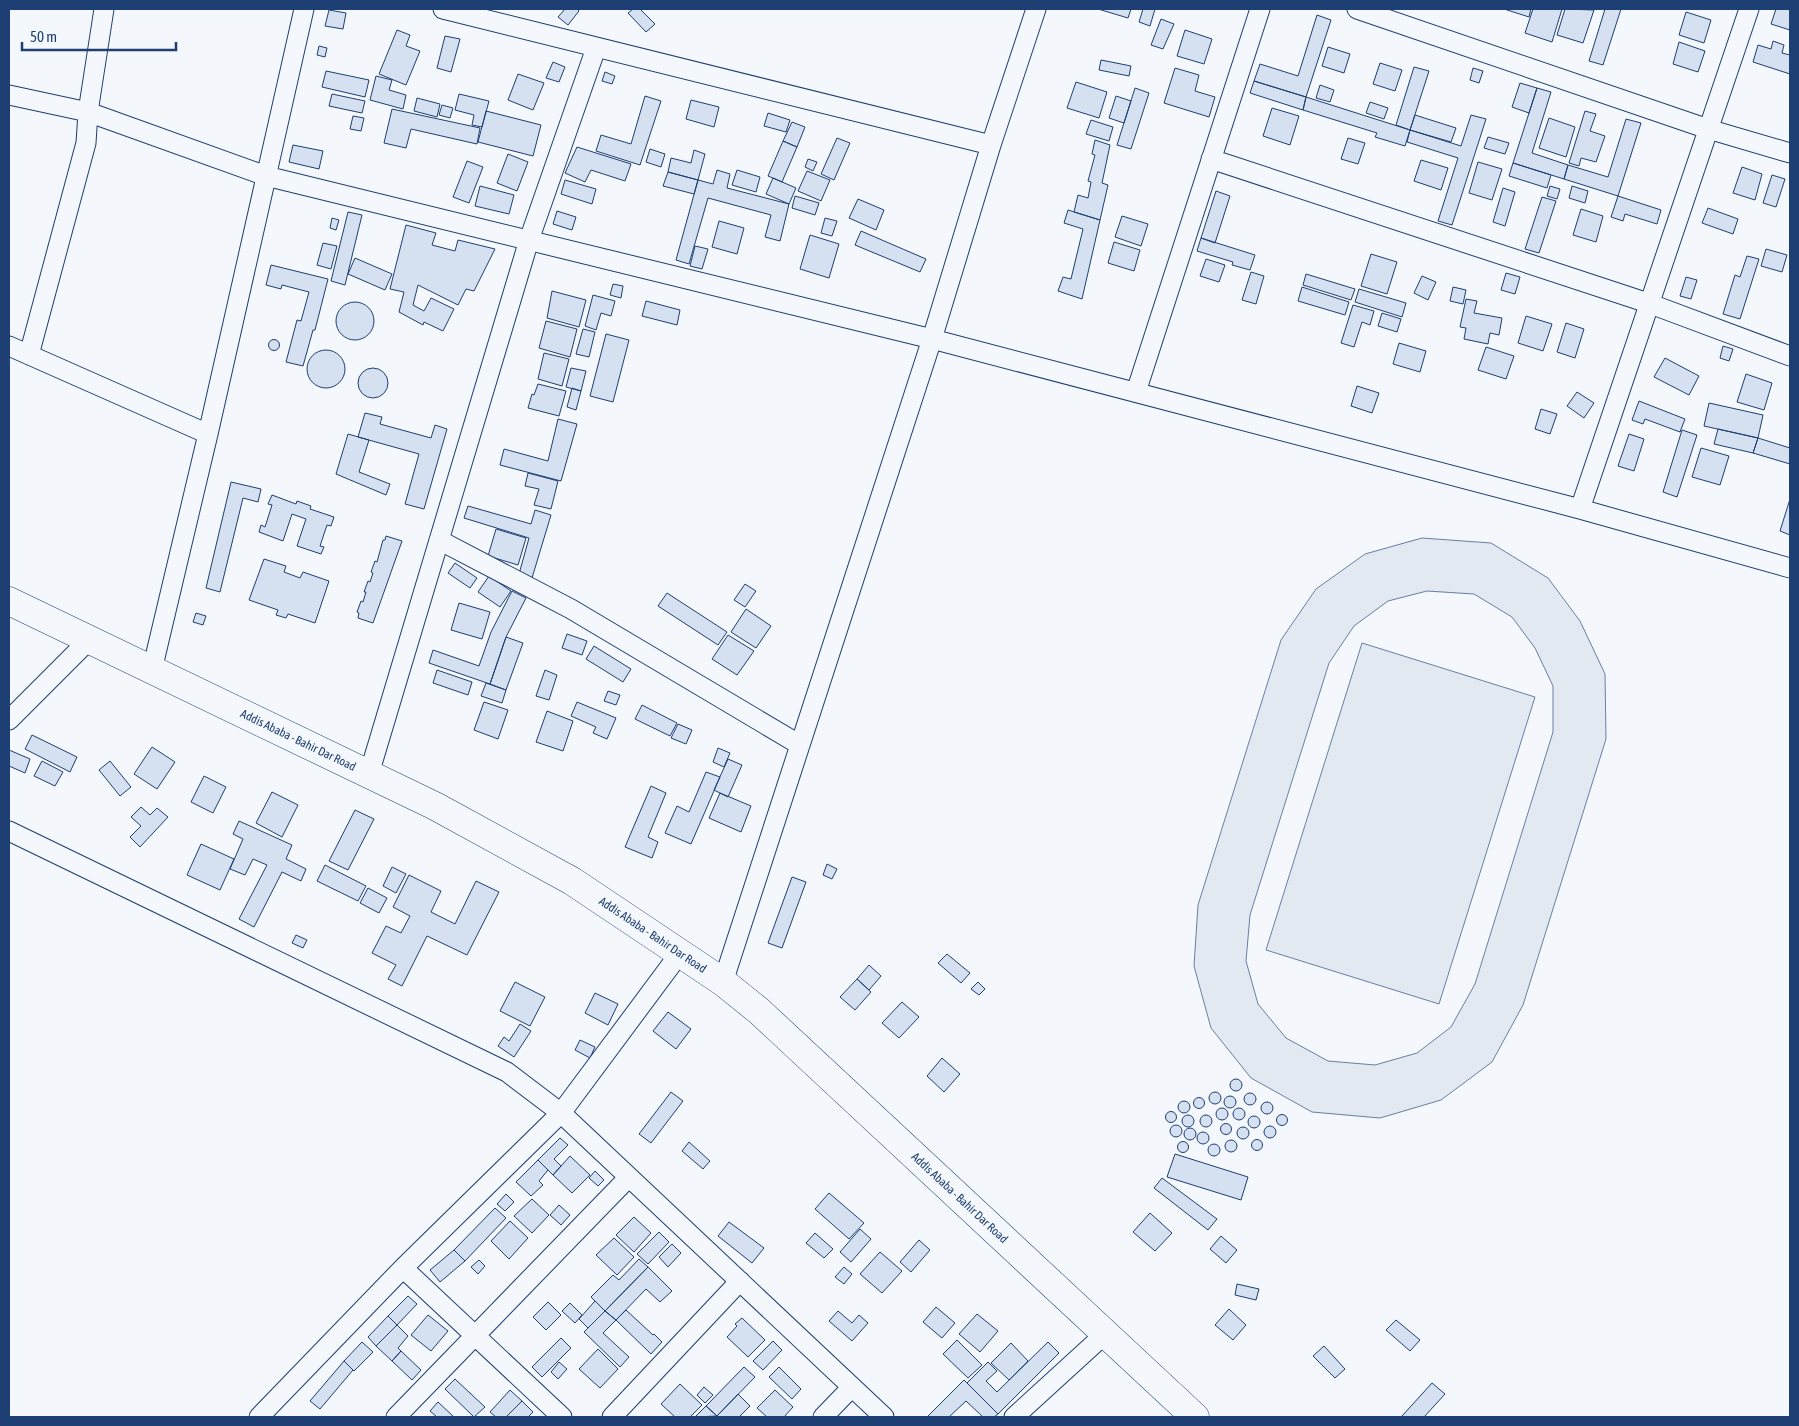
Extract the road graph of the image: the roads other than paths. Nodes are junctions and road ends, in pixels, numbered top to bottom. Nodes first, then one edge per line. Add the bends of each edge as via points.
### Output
1 (104, 9) edge
2 (304, 9) edge
3 (443, 9) edge
4 (1036, 9) edge
5 (1260, 9) edge
6 (1357, 9) edge
7 (1749, 9) edge
8 (596, 48) junction
9 (9, 95) edge
10 (88, 112) junction
11 (1708, 129) junction
12 (991, 145) junction
13 (1790, 153) edge
14 (1211, 159) junction
15 (266, 176) junction
16 (529, 240) junction
17 (1648, 303) junction
18 (932, 339) junction
19 (9, 346) edge
20 (29, 355) junction
21 (1790, 356) edge
22 (1136, 392) junction
23 (208, 434) junction
24 (1580, 509) junction
25 (439, 540) junction
26 (1790, 568) edge
27 (9, 601) edge
28 (89, 640) junction
29 (152, 670) junction
30 (9, 720) edge
31 (800, 745) junction
32 (369, 774) junction
33 (9, 831) edge
34 (680, 953) junction
35 (723, 982) junction
36 (561, 1113) junction
37 (629, 1177) junction
38 (403, 1268) junction
39 (740, 1282) junction
40 (1106, 1333) junction
41 (475, 1336) junction
42 (852, 1387) junction
43 (259, 1417) edge
44 (396, 1417) edge
45 (562, 1417) edge
46 (612, 1417) edge
47 (823, 1417) edge
48 (884, 1417) edge
49 (1014, 1417) edge
50 (1195, 1417) edge

1 - 10 street
2 - 15 street
3 - 8 street
4 - 12 street
5 - 14 street
6 - 11 street
7 - 11 street
8 - 12 street
8 - 16 street
9 - 10 street
10 - 15 street
10 - 20 street via 86,143
11 - 13 street
11 - 17 street
12 - 18 street
14 - 17 street
14 - 22 street
15 - 16 street
15 - 23 street
16 - 18 street
16 - 25 street
17 - 21 street
17 - 24 street
18 - 22 street
18 - 31 street
19 - 20 street
20 - 23 street
22 - 24 street
23 - 29 street
24 - 26 street
25 - 31 street via 571,609
25 - 32 street
27 - 28 highway, Addis Ababa - Bahir Dar Road
28 - 29 highway, Addis Ababa - Bahir Dar Road
28 - 30 street
29 - 32 highway, Addis Ababa - Bahir Dar Road
31 - 35 street
32 - 34 highway, Addis Ababa - Bahir Dar Road via 572,881
33 - 36 street via 507,1072
34 - 35 highway, Addis Ababa - Bahir Dar Road
34 - 36 street
35 - 40 highway, Addis Ababa - Bahir Dar Road via 766,1018
36 - 37 street
36 - 38 street
37 - 39 street
37 - 41 street
38 - 41 street
38 - 43 street
39 - 42 street
39 - 46 street
40 - 49 street
40 - 50 highway, Addis Ababa - Bahir Dar Road
41 - 44 street
41 - 45 street
42 - 47 street
42 - 48 street

